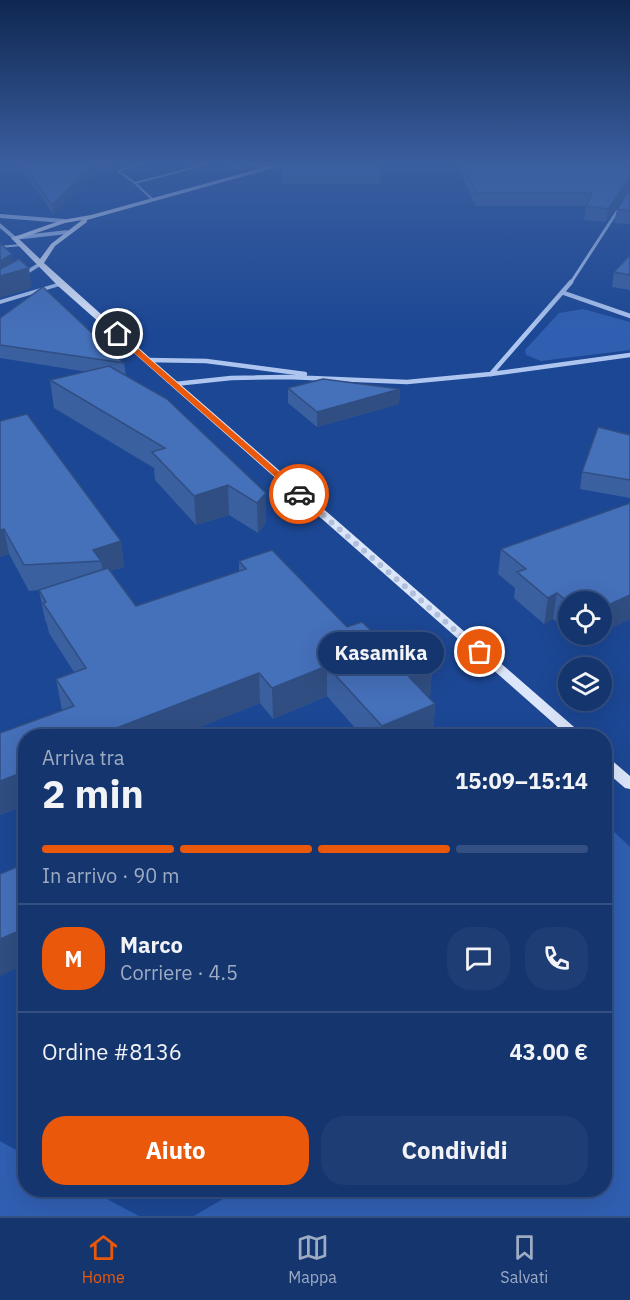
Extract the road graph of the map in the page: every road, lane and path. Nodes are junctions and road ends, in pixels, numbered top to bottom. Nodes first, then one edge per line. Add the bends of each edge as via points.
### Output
1 (61, 221) edge
2 (64, 221) joint
3 (85, 221) edge
4 (611, 221) edge
5 (0, 225) edge
6 (68, 232) junction
7 (14, 238) junction
8 (21, 245) junction
9 (0, 247) edge
10 (40, 264) junction
11 (61, 284) junction
12 (0, 290) edge
13 (564, 293) junction
14 (0, 302) edge
15 (630, 316) edge
16 (630, 355) edge
17 (147, 360) junction
18 (491, 374) junction
19 (326, 377) junction
20 (175, 384) junction
21 (567, 728) edge
22 (612, 769) edge
23 (630, 784) edge

1 - 2 street
2 - 7 main road
3 - 6 main road
4 - 13 street
5 - 7 street
6 - 7 street
6 - 10 main road
7 - 8 main road
8 - 9 lane
8 - 10 main road
10 - 11 main road
10 - 12 street
11 - 14 street
11 - 17 main road
13 - 15 street
13 - 18 street
16 - 18 street
17 - 19 street via 212,360
17 - 20 main road
18 - 19 street via 405,382
19 - 20 street via 215,378
20 - 21 main road
22 - 23 main road

